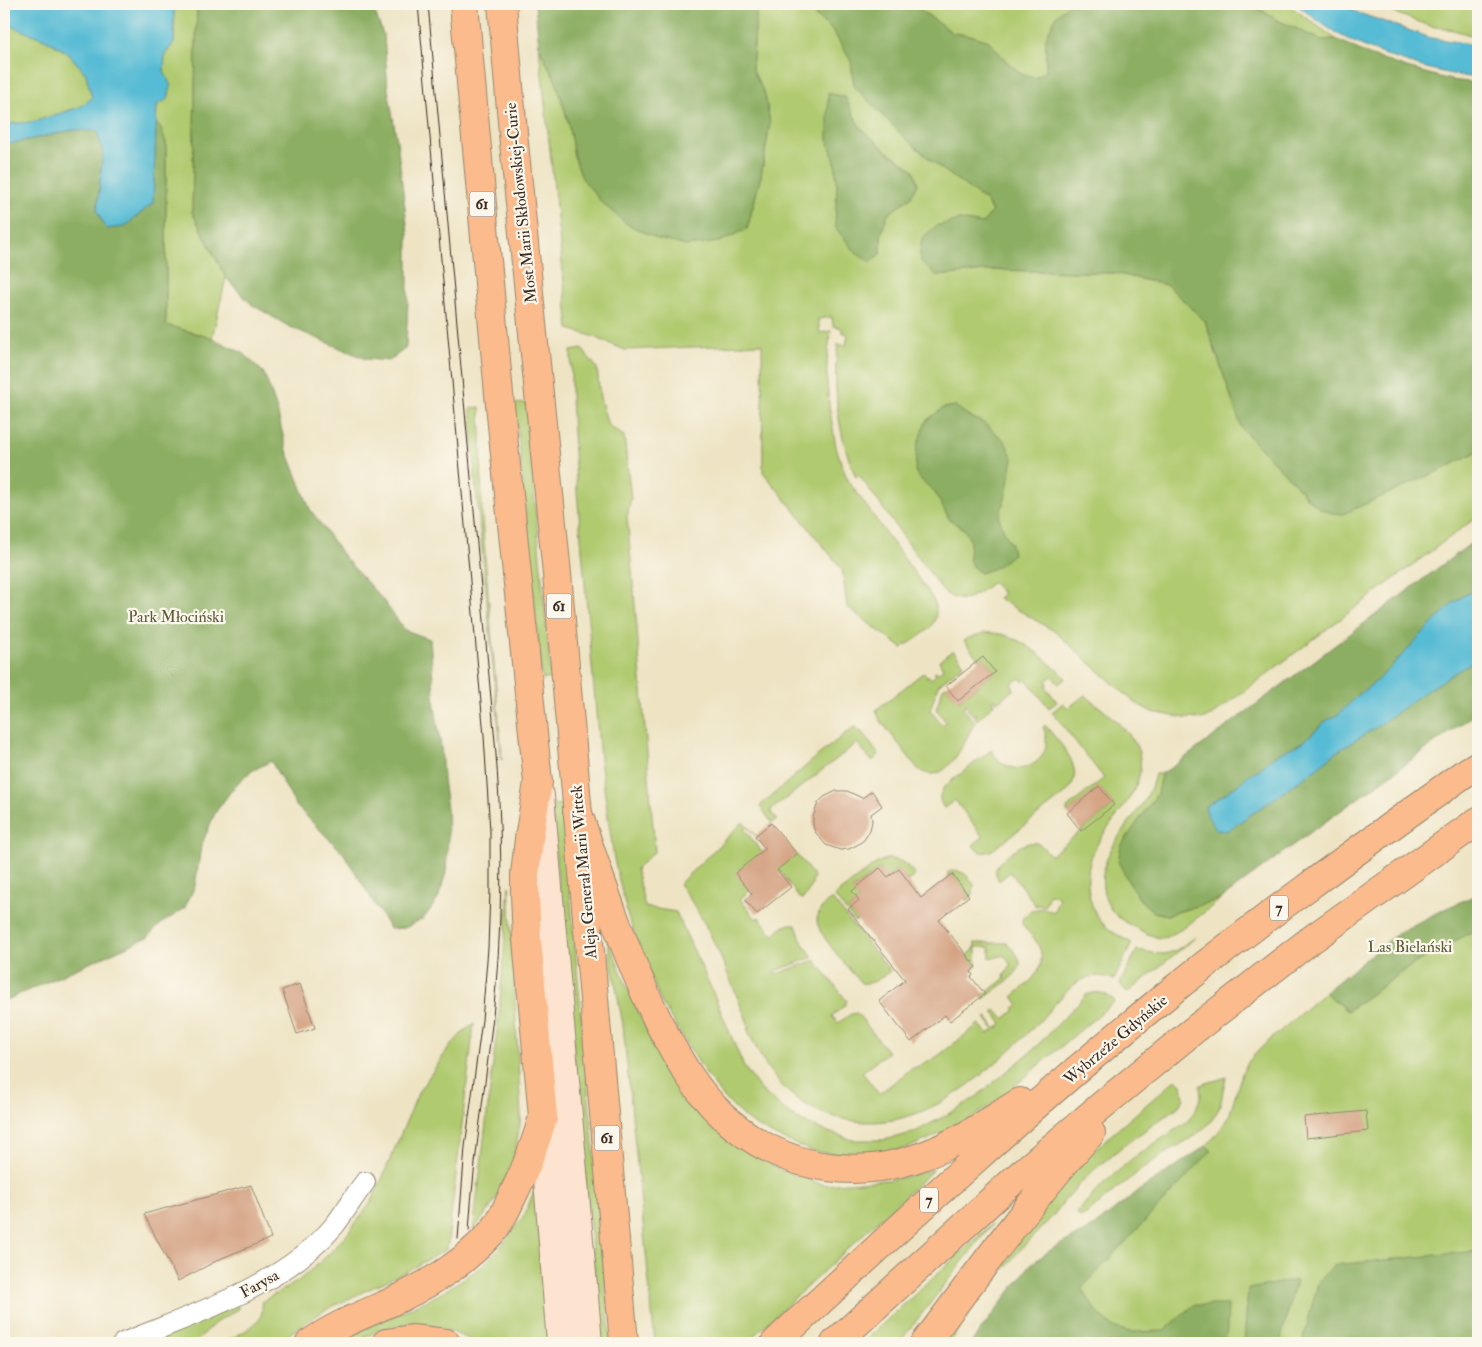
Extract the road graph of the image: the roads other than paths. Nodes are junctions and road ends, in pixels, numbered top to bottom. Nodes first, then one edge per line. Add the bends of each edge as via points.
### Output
1 (464, 4) edge
2 (502, 4) edge
3 (540, 402) joint
4 (1478, 765) edge
5 (538, 782) junction
6 (577, 810) junction
7 (1478, 821) edge
8 (1158, 1060) junction
9 (1088, 1061) junction
10 (543, 1117) junction
11 (365, 1182) dead end
12 (123, 1343) edge
13 (310, 1343) edge
14 (386, 1343) edge
15 (446, 1343) edge
16 (561, 1343) edge
17 (588, 1343) edge
18 (624, 1343) edge
19 (775, 1343) edge
20 (835, 1343) edge
21 (925, 1343) edge

1 - 5 main road, 61
2 - 3 main road, Most Marii Skłodowskiej-Curie / 61
3 - 6 main road, Aleja Generał Marii Wittek / 61
4 - 9 main road, Wybrzeże Gdyńskie / 7 via 1304,889 1164,997
5 - 10 main road, 61 via 524,894
5 - 17 main road
6 - 9 main road via 625,947 680,1062 722,1115 767,1148 807,1164 838,1169 874,1168 913,1160 958,1140
6 - 18 main road, Aleja Generał Marii Wittek / 61
7 - 8 main road via 1308,942
8 - 20 main road via 1014,1180
8 - 21 main road via 1052,1176
9 - 19 main road, Wybrzeże Gdyńskie / 7 via 938,1191
10 - 13 main road via 518,1185 493,1231 442,1276 357,1316
10 - 16 main road, 61
11 - 12 street, Farysa via 334,1226 289,1267 240,1294
14 - 15 main road via 412,1339

